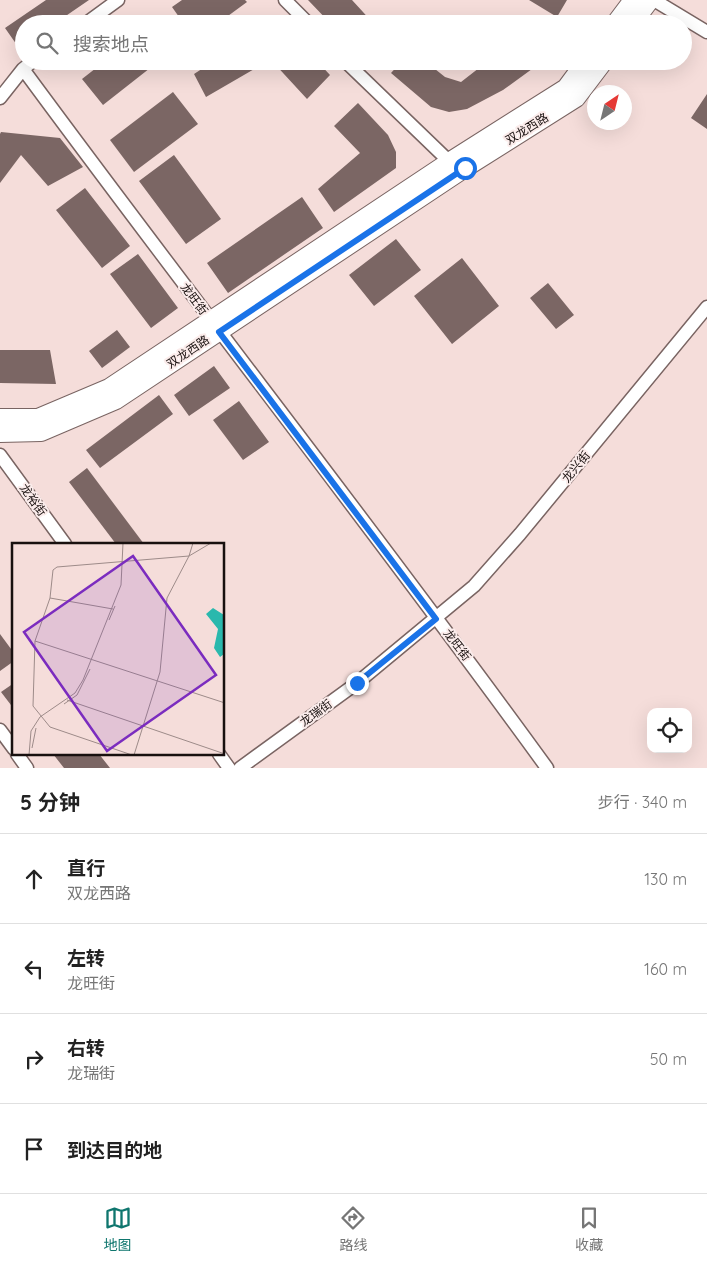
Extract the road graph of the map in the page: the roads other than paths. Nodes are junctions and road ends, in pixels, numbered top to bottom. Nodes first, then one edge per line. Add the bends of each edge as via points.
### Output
1 (118, 0) edge
2 (285, 0) edge
3 (633, 0) edge
4 (652, 0) edge
5 (97, 15) edge
6 (300, 15) edge
7 (622, 15) edge
8 (640, 15) edge
9 (678, 15) edge
10 (692, 23) edge
11 (707, 32) edge
12 (24, 70) edge
13 (32, 70) edge
14 (354, 70) edge
15 (579, 70) edge
16 (597, 70) edge
17 (0, 98) edge
18 (455, 167) junction
19 (707, 307) edge
20 (215, 326) junction
21 (0, 418) edge
22 (0, 432) edge
23 (0, 455) edge
24 (64, 543) edge
25 (436, 619) junction
26 (0, 730) edge
27 (12, 746) edge
28 (18, 756) edge
29 (220, 756) edge
30 (27, 768) edge
31 (229, 768) edge
32 (240, 768) edge
33 (547, 768) edge

1 - 5 street
2 - 6 street
3 - 7 main road
4 - 8 main road
4 - 9 street
10 - 11 street
12 - 17 street
13 - 20 street, 龙旺街
14 - 18 street
15 - 18 main road, 双龙西路 via 566,88
16 - 18 main road, 双龙西路 via 576,98
18 - 20 main road, 双龙西路
19 - 25 street, 龙兴街 via 520,534 474,586
20 - 21 main road, 双龙西路 via 109,388 38,418
20 - 22 main road, 双龙西路 via 116,400 41,432
20 - 25 street, 龙旺街
23 - 24 street, 龙裕街
25 - 32 street, 龙瑞街 via 357,683
25 - 33 street, 龙旺街
26 - 27 street
28 - 30 street
29 - 31 street

